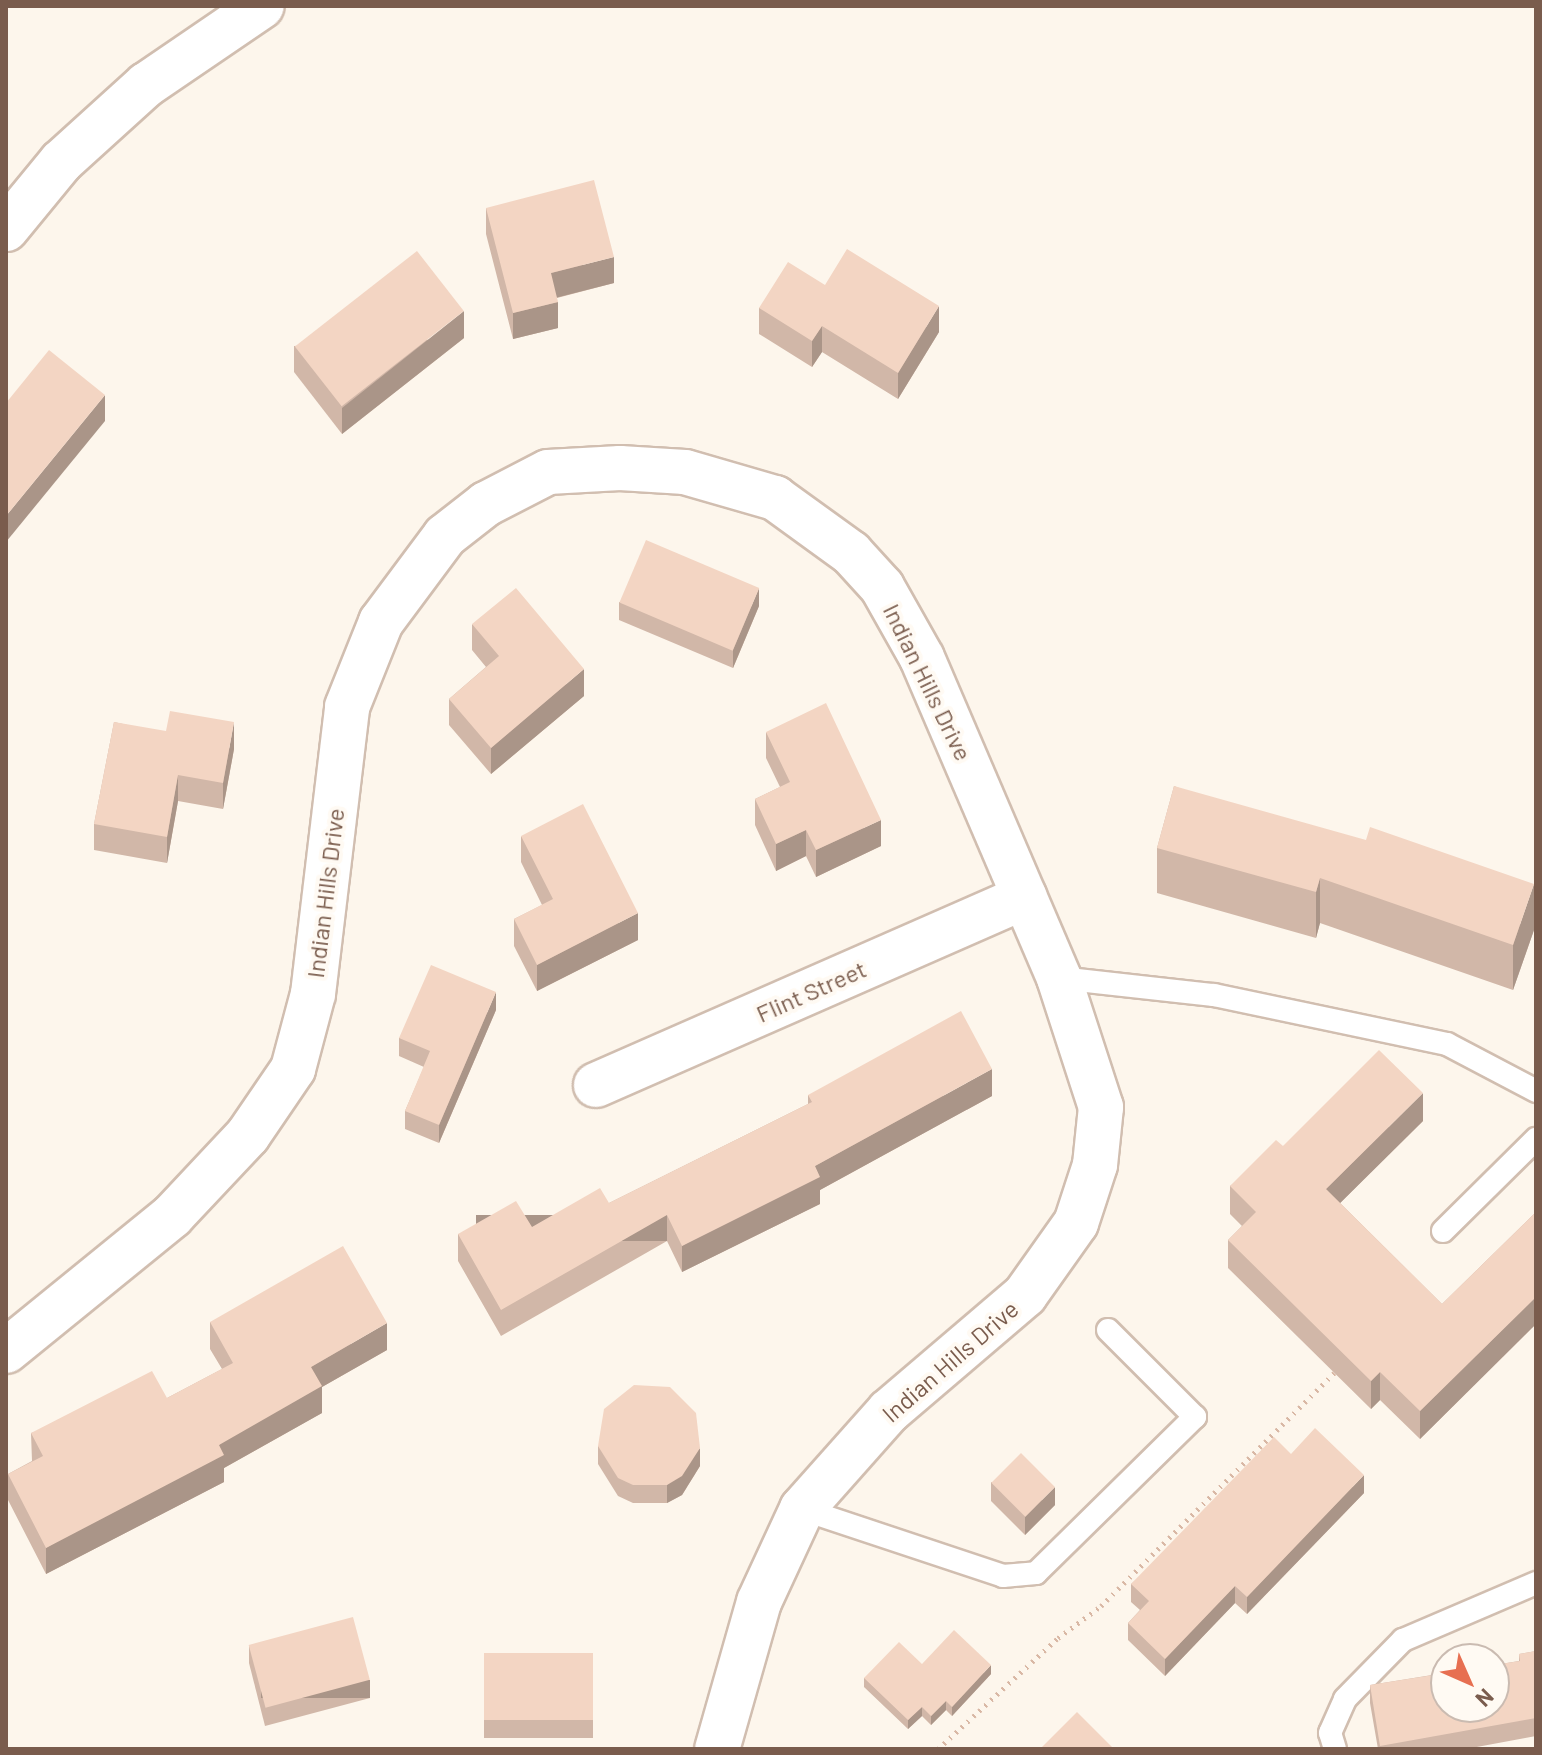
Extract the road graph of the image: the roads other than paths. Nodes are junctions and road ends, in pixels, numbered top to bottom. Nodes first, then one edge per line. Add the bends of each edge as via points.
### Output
1 (262, 6) edge
2 (6, 229) edge
3 (1025, 897) junction
4 (1059, 978) junction
5 (596, 1085) dead end
6 (1536, 1091) edge
7 (1536, 1139) edge
8 (1443, 1231) dead end
9 (1108, 1330) dead end
10 (6, 1351) edge
11 (802, 1509) junction
12 (1536, 1583) edge
13 (717, 1749) edge
14 (1335, 1749) edge

1 - 2 street via 146,85 61,162
3 - 4 street, Indian Hills Drive
3 - 5 street, Flint Street
3 - 10 street, Indian Hills Drive via 922,658 882,587 851,553 775,498 685,472 548,472 486,504 445,536 381,622 347,707 313,994 293,1069 248,1135 172,1216
4 - 6 lane via 1214,995 1447,1044
4 - 11 street, Indian Hills Drive via 1101,1107 1095,1165 1076,1223 1025,1295 889,1411
7 - 8 lane
9 - 11 lane via 1195,1417 1036,1573 1003,1576
11 - 13 street, Indian Hills Drive via 759,1602
12 - 14 lane via 1403,1640 1345,1699 1330,1733

